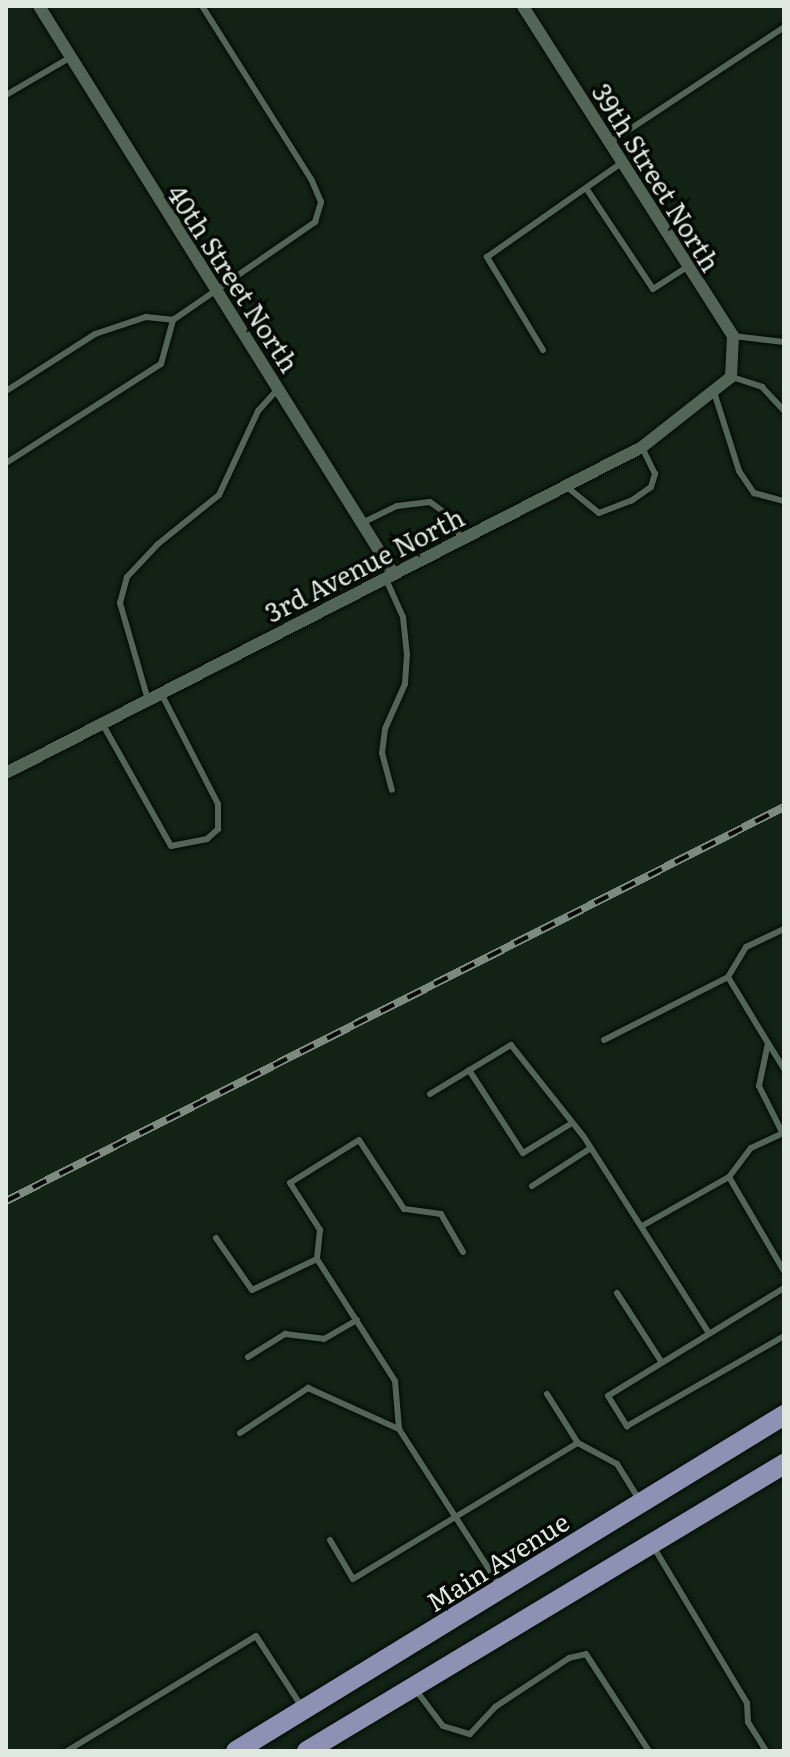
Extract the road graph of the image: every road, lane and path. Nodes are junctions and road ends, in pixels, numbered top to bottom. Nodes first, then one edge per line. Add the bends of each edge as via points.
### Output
1 (39, 6) edge
2 (202, 6) edge
3 (523, 6) edge
4 (784, 27) edge
5 (71, 57) junction
6 (6, 95) edge
7 (609, 143) junction
8 (621, 163) junction
9 (586, 188) junction
10 (687, 267) junction
11 (218, 290) junction
12 (173, 320) junction
13 (733, 336) junction
14 (784, 342) edge
15 (543, 350) dead end
16 (731, 377) junction
17 (278, 388) junction
18 (6, 391) edge
19 (714, 392) junction
20 (784, 411) edge
21 (642, 447) junction
22 (6, 463) edge
23 (566, 486) junction
24 (784, 501) edge
25 (362, 523) junction
26 (462, 539) junction
27 (389, 575) junction
28 (161, 693) junction
29 (148, 700) junction
30 (102, 723) junction
31 (6, 773) edge
32 (392, 790) dead end
33 (784, 929) edge
34 (728, 977) junction
35 (604, 1040) dead end
36 (768, 1043) junction
37 (784, 1069) edge
38 (469, 1070) junction
39 (430, 1094) dead end
40 (572, 1123) junction
41 (783, 1133) edge
42 (591, 1148) junction
43 (729, 1177) junction
44 (532, 1186) dead end
45 (642, 1226) junction
46 (216, 1238) dead end
47 (463, 1252) dead end
48 (317, 1259) junction
49 (784, 1271) edge
50 (784, 1288) edge
51 (617, 1293) dead end
52 (357, 1320) junction
53 (708, 1332) junction
54 (784, 1336) edge
55 (248, 1357) dead end
56 (661, 1361) junction
57 (547, 1394) dead end
58 (784, 1415) edge
59 (399, 1429) junction
60 (240, 1433) dead end
61 (578, 1443) junction
62 (784, 1464) edge
63 (641, 1503) junction
64 (457, 1516) junction
65 (330, 1540) dead end
66 (651, 1542) junction
67 (501, 1589) junction
68 (414, 1687) junction
69 (304, 1710) junction
70 (67, 1751) edge
71 (236, 1751) edge
72 (307, 1751) edge
73 (649, 1751) edge
74 (766, 1751) edge

1 - 5 street, 40th Street North
2 - 11 lane via 321,202 315,222
3 - 7 street, 39th Street North
4 - 7 lane
5 - 6 lane
5 - 11 street, 40th Street North
7 - 8 street, 39th Street North
8 - 9 lane
8 - 10 street, 39th Street North
9 - 10 lane via 653,289
9 - 15 lane via 487,257
10 - 13 street, 39th Street North
11 - 12 lane
11 - 17 street, 40th Street North
12 - 18 lane via 146,317 95,334
12 - 22 lane via 161,364
13 - 14 lane
13 - 16 street
16 - 19 street, 3rd Avenue North
16 - 20 lane via 762,387
17 - 25 street, 40th Street North
17 - 29 lane via 258,411 219,495 158,544 127,577 120,603
19 - 21 street, 3rd Avenue North
19 - 24 lane via 739,471 754,493
21 - 23 street, 3rd Avenue North
21 - 23 lane via 655,474 651,487 631,501 599,513
23 - 26 street, 3rd Avenue North
25 - 26 lane via 397,506 430,502 449,516
25 - 27 street, 40th Street North
26 - 27 street, 3rd Avenue North
27 - 28 street, 3rd Avenue North
27 - 32 lane via 403,617 407,654 405,684 385,729 382,753
28 - 29 street, 3rd Avenue North
28 - 30 lane via 218,804 218,829 207,839 171,846
29 - 30 street, 3rd Avenue North
30 - 31 street, 3rd Avenue North
33 - 34 lane via 746,947
34 - 35 lane
34 - 36 lane
36 - 37 lane
36 - 41 lane via 759,1086
38 - 39 lane
38 - 40 lane via 511,1045
38 - 40 lane via 523,1153
40 - 42 lane
41 - 43 lane via 751,1148
42 - 44 lane
42 - 45 lane
43 - 45 lane
43 - 49 lane
45 - 53 lane
46 - 48 lane via 252,1290
47 - 48 lane via 441,1214 404,1209 359,1140 290,1183 320,1230
48 - 52 lane
50 - 53 lane
51 - 56 lane
52 - 55 lane via 324,1339 285,1334
52 - 59 lane via 395,1381
53 - 56 lane
54 - 56 lane via 627,1426 608,1396
57 - 61 lane
58 - 63 main road, Main Avenue
59 - 60 lane via 308,1388
59 - 64 lane
61 - 63 lane via 617,1464
61 - 64 lane
62 - 66 main road
63 - 67 main road, Main Avenue
64 - 65 lane via 353,1579
64 - 67 lane
66 - 68 main road
66 - 74 lane via 747,1703 748,1722
67 - 69 main road, Main Avenue
68 - 72 main road
68 - 73 lane via 443,1726 470,1734 495,1707 569,1658 586,1654
69 - 70 lane via 256,1636
69 - 71 main road, Main Avenue

